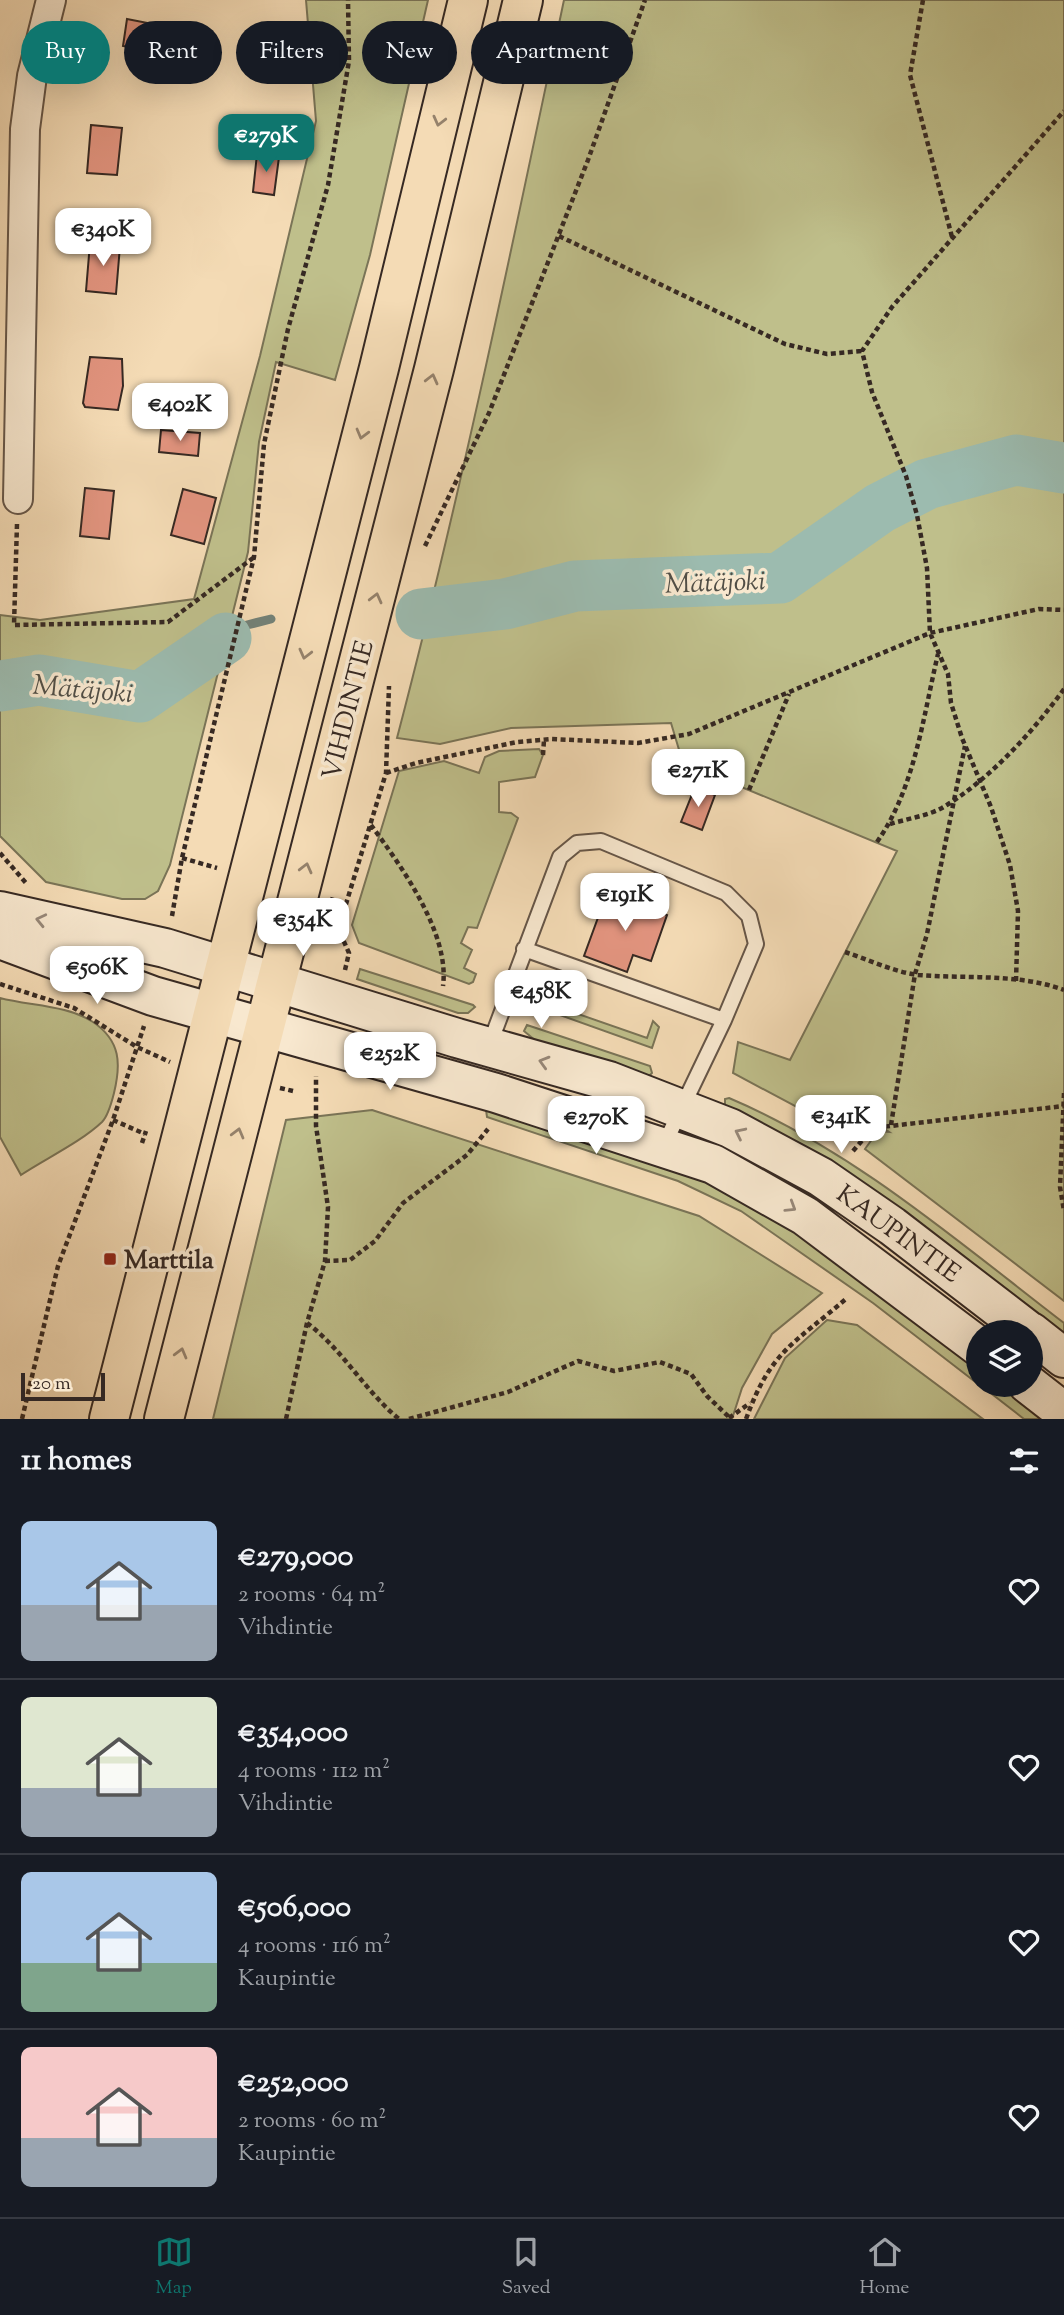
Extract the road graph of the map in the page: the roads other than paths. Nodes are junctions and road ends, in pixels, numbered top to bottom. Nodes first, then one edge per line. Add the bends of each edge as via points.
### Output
1 (51, 0) edge
2 (468, 0) edge
3 (523, 0) edge
4 (11, 346) edge
5 (18, 499) road end
6 (0, 911) edge
7 (0, 939) edge
8 (524, 949) junction
9 (226, 966) junction
10 (277, 982) junction
11 (214, 1011) junction
12 (724, 1020) junction
13 (266, 1026) junction
14 (489, 1046) junction
15 (681, 1108) junction
16 (664, 1146) junction
17 (1014, 1320) edge
18 (966, 1337) edge
19 (1043, 1342) edge
20 (1064, 1358) edge
21 (1043, 1396) edge
22 (1064, 1412) edge
23 (109, 1419) edge
24 (164, 1419) edge

1 - 4 street via 32,76 25,129
2 -> 9 main road, VIHDINTIE
10 -> 3 main road, VIHDINTIE
4 - 5 street
9 -> 6 main road, KAUPINTIE via 165,947
7 - 11 main road, KAUPINTIE via 153,996
8 - 12 lane
8 - 12 lane via 560,858 576,843 601,841 726,892 749,915 756,944
8 - 14 lane
9 - 10 main road, KAUPINTIE
9 - 11 main road, VIHDINTIE
10 - 13 main road, VIHDINTIE
10 - 14 main road, KAUPINTIE
11 - 13 main road, KAUPINTIE
11 - 23 main road, VIHDINTIE
12 - 15 lane
13 - 16 main road, KAUPINTIE
24 -> 13 main road, VIHDINTIE
15 -> 14 main road, KAUPINTIE via 609,1081
15 - 16 lane
17 -> 15 main road, KAUPINTIE via 821,1177 763,1144
16 -> 18 main road, KAUPINTIE via 723,1170 805,1216
19 - 20 main road, KAUPINTIE
21 - 22 main road

